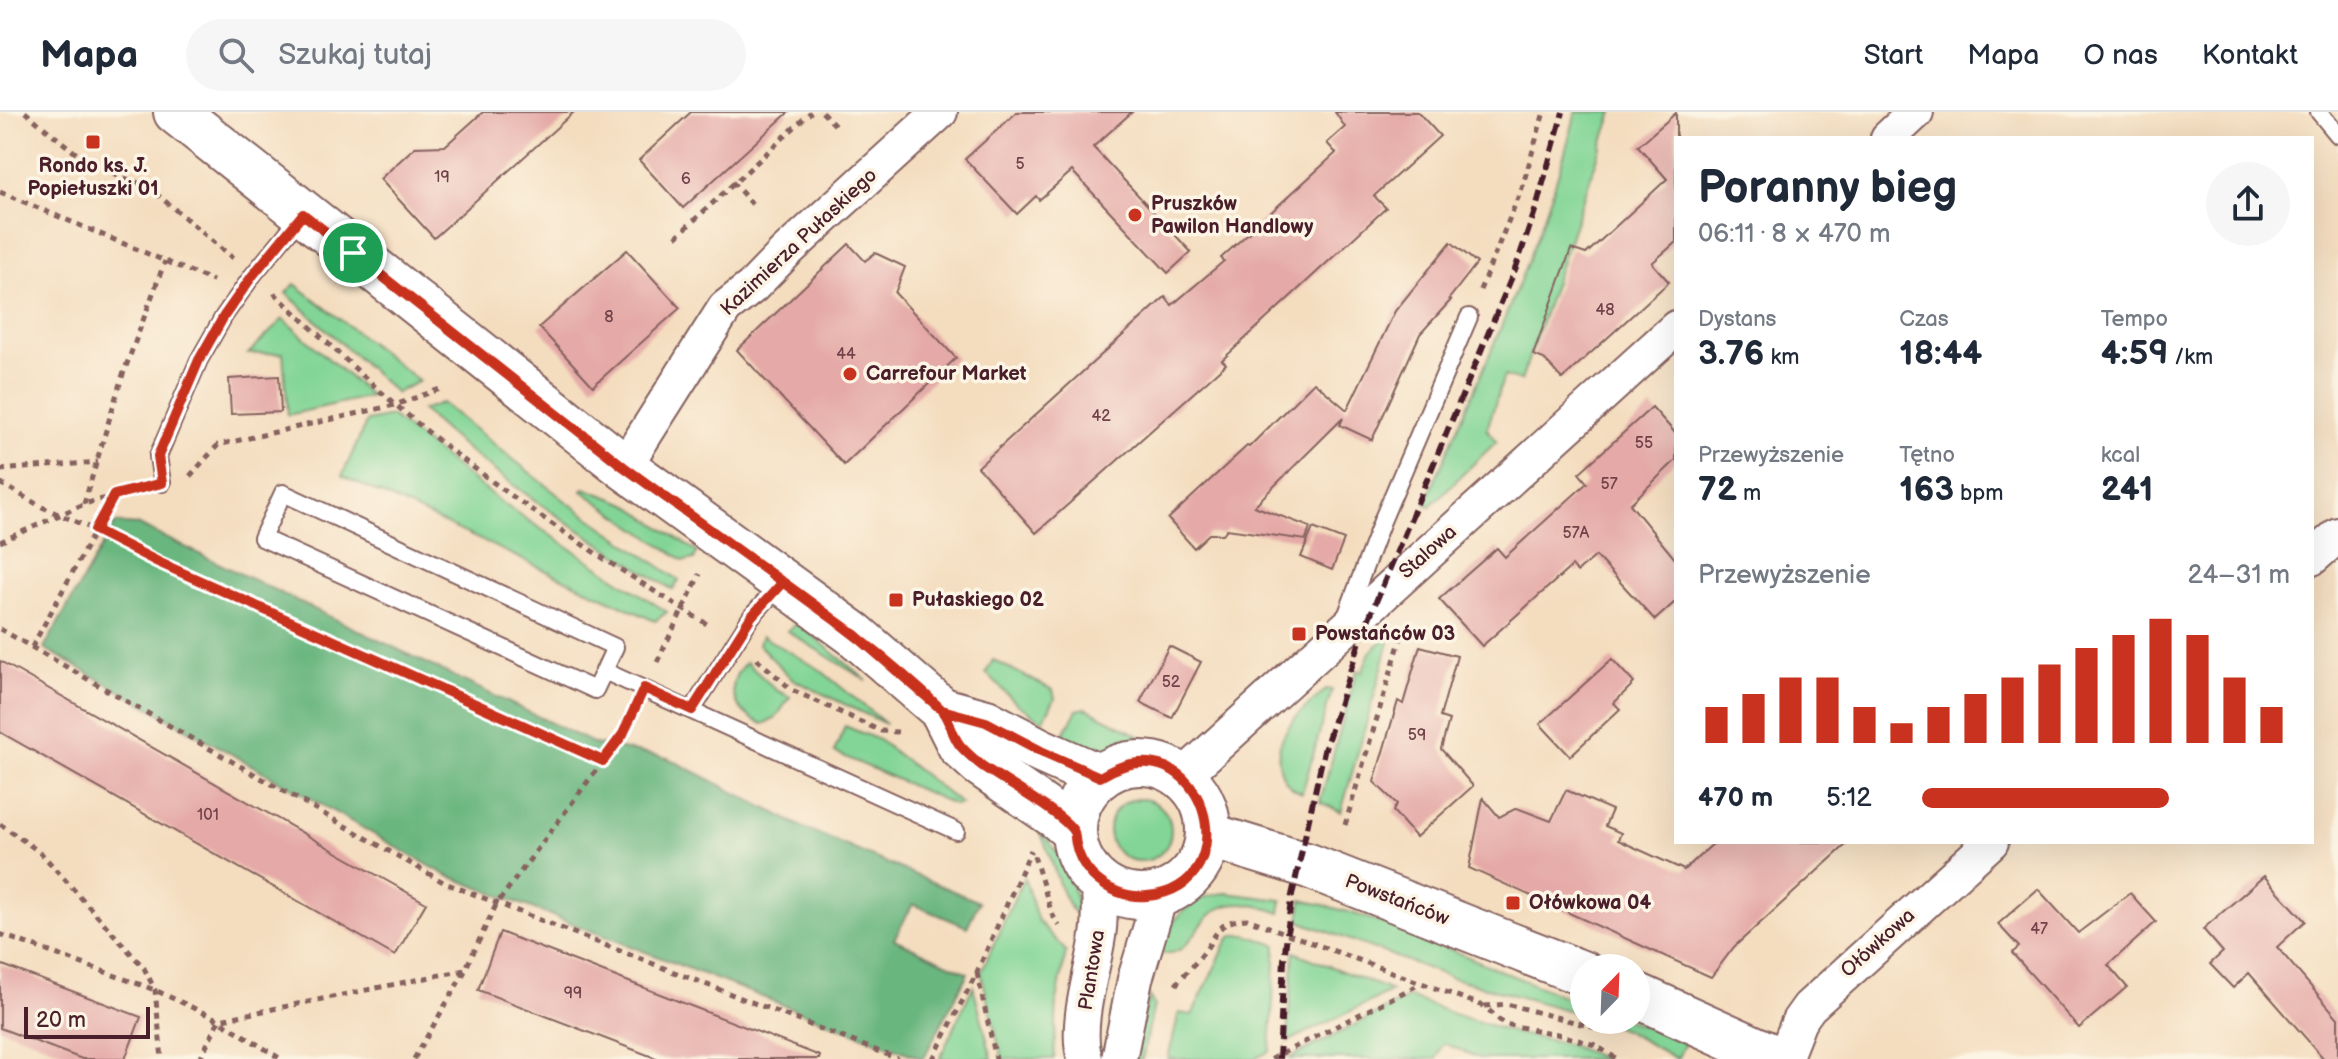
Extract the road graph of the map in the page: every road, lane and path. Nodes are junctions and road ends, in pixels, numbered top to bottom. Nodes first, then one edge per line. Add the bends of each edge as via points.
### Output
1 (25, 112) edge
2 (811, 112) edge
3 (822, 112) edge
4 (940, 112) edge
5 (1544, 112) edge
6 (1916, 112) edge
7 (2319, 112) edge
8 (185, 114) edge
9 (839, 129) dead end
10 (2338, 135) edge
11 (1890, 136) edge
12 (732, 182) junction
13 (0, 192) edge
14 (756, 208) dead end
15 (303, 214) junction
16 (676, 237) dead end
17 (165, 261) junction
18 (225, 271) dead end
19 (215, 282) dead end
20 (266, 286) dead end
21 (1469, 317) joint
22 (1674, 330) edge
23 (440, 389) dead end
24 (395, 405) junction
25 (98, 462) junction
26 (624, 467) junction
27 (0, 470) edge
28 (0, 483) edge
29 (162, 483) junction
30 (114, 495) junction
31 (84, 504) junction
32 (61, 514) junction
33 (95, 530) junction
34 (2338, 535) edge
35 (0, 542) edge
36 (2314, 556) edge
37 (704, 570) dead end
38 (783, 582) junction
39 (683, 610) junction
40 (1404, 628) dead end
41 (0, 629) edge
42 (1342, 629) junction
43 (735, 643) junction
44 (32, 647) junction
45 (604, 671) junction
46 (644, 688) junction
47 (692, 710) junction
48 (942, 710) junction
49 (896, 731) dead end
50 (603, 761) junction
51 (1100, 777) junction
52 (1182, 777) junction
53 (0, 824) edge
54 (1345, 825) dead end
55 (956, 831) dead end
56 (1074, 832) junction
57 (1208, 835) junction
58 (1989, 844) edge
59 (1032, 849) dead end
60 (1098, 880) junction
61 (1161, 893) junction
62 (496, 905) junction
63 (0, 934) edge
64 (1570, 969) edge
65 (465, 970) junction
66 (977, 972) junction
67 (1182, 976) dead end
68 (1421, 984) junction
69 (155, 990) junction
70 (1650, 1001) edge
71 (1484, 1006) junction
72 (219, 1020) junction
73 (1619, 1035) dead end
74 (162, 1059) edge
75 (200, 1059) edge
76 (281, 1059) edge
77 (414, 1059) edge
78 (898, 1059) edge
79 (933, 1059) edge
80 (996, 1059) edge
81 (1085, 1059) edge
82 (1119, 1059) edge
83 (1271, 1059) edge
84 (1617, 1059) edge
85 (1778, 1059) edge
86 (1784, 1059) edge

1 - 18 path via 93,167 147,186 236,260
2 - 12 path
3 - 9 path
4 - 26 street, Kazimierza Pułaskiego via 725,308
5 - 21 path via 1522,188
6 - 11 street
7 - 10 lane
8 - 15 street
12 - 14 path
12 - 16 path
13 - 17 path
15 - 26 street
15 - 29 lane via 253,275 199,360 158,456
17 - 19 path
17 - 25 path via 121,380
20 - 24 path
21 - 42 lane
22 - 42 street, Stalowa
23 - 24 path
24 - 29 path via 218,445 191,476
24 - 39 path via 560,531
25 - 27 path
25 - 31 path
26 - 38 street
28 - 32 path
29 - 30 path
30 - 31 path
30 - 33 path
31 - 32 path
32 - 33 path
32 - 35 path
33 - 44 path
33 - 50 path
34 - 36 street
37 - 39 path
38 - 43 lane
38 - 48 street via 854,634
39 - 43 path
39 - 46 path
40 - 54 path
41 - 44 path
42 - 52 street, Stalowa
43 - 47 lane
43 - 49 path via 792,690 881,731
44 - 62 path via 445,883
45 - 45 lane via 615,647 283,493 262,538 595,690
45 - 46 lane
46 - 47 lane
46 - 50 path via 623,734
47 - 55 lane
48 - 51 street via 986,722
48 - 56 street via 960,746
50 - 62 path
51 - 52 street via 1122,766 1147,763
51 - 56 street via 1080,801
52 - 57 street via 1199,797
53 - 69 path via 41,853 144,968
56 - 60 street via 1083,864
57 - 61 street via 1193,871
57 - 64 street, Powstańców via 1309,866
58 - 86 street, Ołówkowa via 1809,1007
59 - 66 path
60 - 61 street via 1127,895
60 - 81 street, Plantowa via 1101,911 1082,1038
61 - 82 street via 1135,979
62 - 65 path
62 - 78 path
63 - 69 path
65 - 72 path
65 - 77 path
66 - 79 path
66 - 80 path
67 - 68 path via 1216,931 1247,919
68 - 71 path
68 - 83 path
69 - 72 path
69 - 74 path
70 - 85 street
71 - 73 path via 1507,1004
71 - 84 path via 1504,1024 1595,1045
72 - 75 path
72 - 76 path

